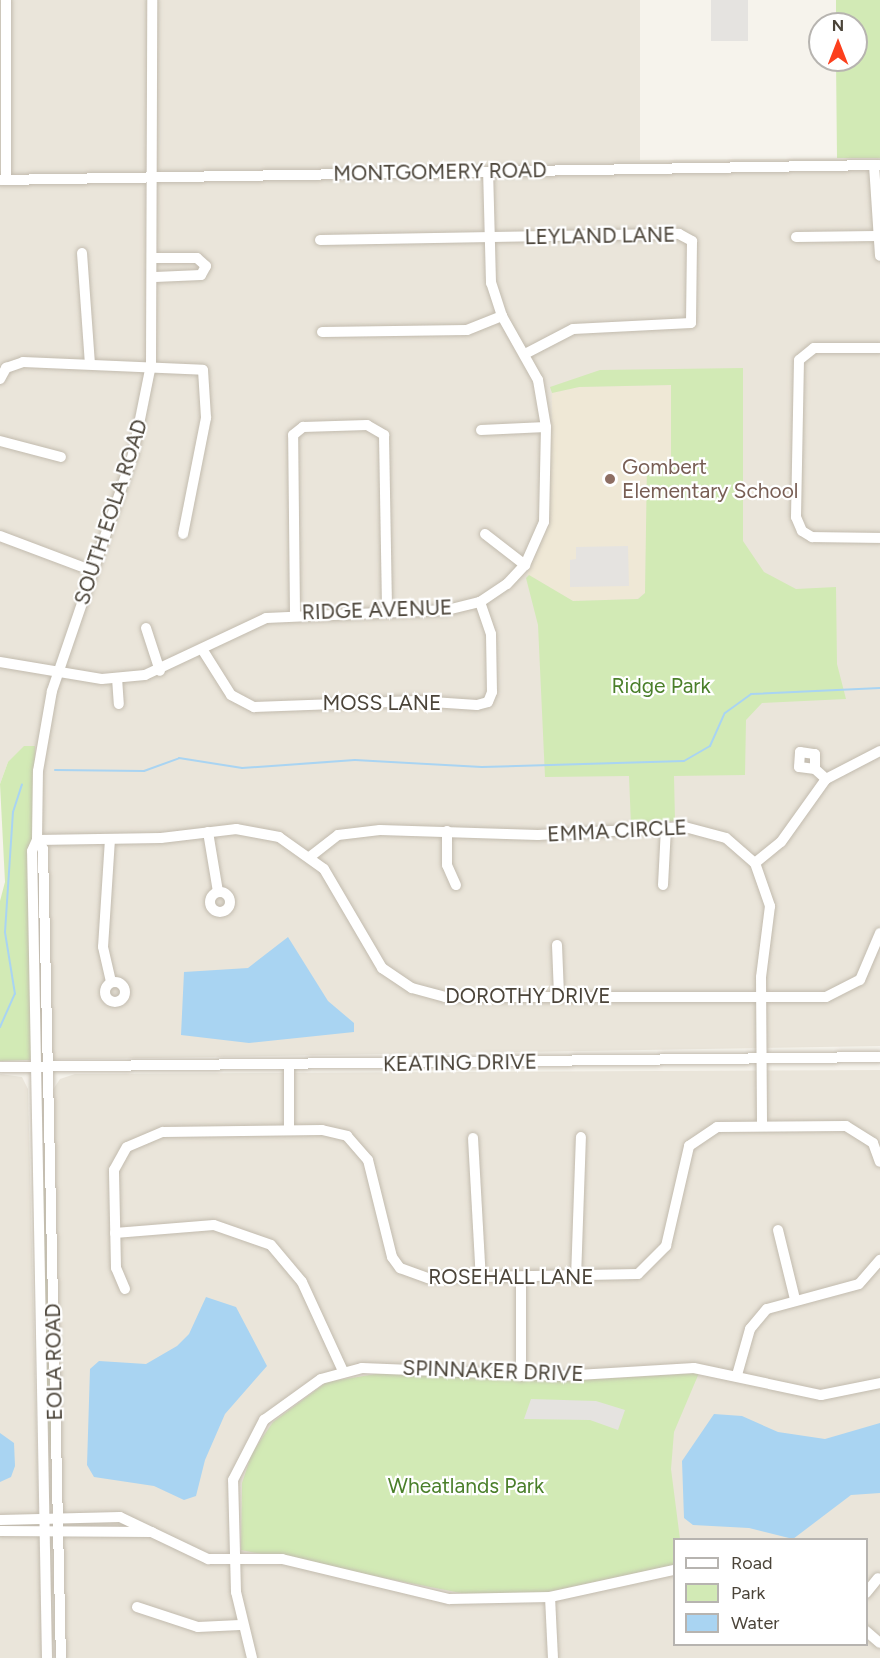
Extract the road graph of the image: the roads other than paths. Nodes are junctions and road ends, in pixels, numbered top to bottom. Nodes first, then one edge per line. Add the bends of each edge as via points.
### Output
1 (6, 0) edge
2 (152, 0) edge
3 (877, 165) edge
4 (488, 172) junction
5 (154, 177) junction
6 (3, 180) edge
7 (876, 236) junction
8 (489, 237) junction
9 (796, 237) dead end
10 (320, 240) dead end
11 (82, 253) dead end
12 (880, 256) edge
13 (155, 258) junction
14 (155, 277) junction
15 (502, 316) junction
16 (322, 332) dead end
17 (880, 348) edge
18 (525, 354) junction
19 (90, 364) junction
20 (151, 365) junction
21 (0, 379) edge
22 (546, 427) junction
23 (481, 430) dead end
24 (0, 441) edge
25 (61, 457) dead end
26 (183, 534) dead end
27 (484, 534) dead end
28 (0, 536) edge
29 (880, 538) edge
30 (525, 565) junction
31 (93, 571) junction
32 (480, 602) junction
33 (387, 611) junction
34 (295, 613) junction
35 (146, 628) dead end
36 (202, 649) junction
37 (0, 662) edge
38 (160, 671) junction
39 (58, 672) junction
40 (117, 678) junction
41 (119, 704) dead end
42 (880, 751) edge
43 (815, 769) dead end
44 (826, 779) junction
45 (666, 828) junction
46 (447, 831) junction
47 (208, 832) junction
48 (110, 839) junction
49 (37, 840) junction
50 (311, 856) junction
51 (755, 864) junction
52 (456, 885) dead end
53 (663, 885) dead end
54 (218, 892) dead end
55 (880, 933) edge
56 (557, 945) dead end
57 (111, 982) dead end
58 (559, 995) junction
59 (761, 998) junction
60 (880, 1057) edge
61 (762, 1059) junction
62 (290, 1065) junction
63 (40, 1066) junction
64 (0, 1067) edge
65 (762, 1124) junction
66 (289, 1130) junction
67 (581, 1137) dead end
68 (473, 1138) dead end
69 (880, 1162) edge
70 (778, 1230) dead end
71 (115, 1233) junction
72 (880, 1260) edge
73 (576, 1278) junction
74 (481, 1279) junction
75 (521, 1279) junction
76 (125, 1289) dead end
77 (795, 1299) junction
78 (343, 1371) junction
79 (737, 1375) junction
80 (521, 1376) junction
81 (880, 1383) edge
82 (44, 1518) junction
83 (58, 1518) junction
84 (0, 1520) edge
85 (0, 1531) edge
86 (44, 1532) junction
87 (58, 1532) junction
88 (152, 1532) junction
89 (233, 1558) junction
90 (673, 1570) edge
91 (878, 1578) dead end
92 (868, 1592) edge
93 (550, 1597) junction
94 (137, 1607) dead end
95 (240, 1625) junction
96 (868, 1632) edge
97 (880, 1643) edge
98 (47, 1658) edge
99 (61, 1658) edge
100 (252, 1658) edge
101 (553, 1658) edge

1 - 6 street
2 - 5 street, SOUTH EOLA ROAD
3 - 4 street, MONTGOMERY ROAD
3 - 7 street
4 - 5 street, MONTGOMERY ROAD
4 - 8 street, RIDGE AVENUE
5 - 6 street, MONTGOMERY ROAD
5 - 13 street, SOUTH EOLA ROAD
7 - 9 street
7 - 12 street
8 - 10 street, LEYLAND LANE
8 - 15 street, RIDGE AVENUE via 491,283
8 - 18 street, LEYLAND LANE via 679,234 692,241 691,323 573,328
11 - 19 street
13 - 14 street, SOUTH EOLA ROAD
13 - 14 street via 197,258 206,266 201,275
14 - 20 street, SOUTH EOLA ROAD
15 - 16 street via 467,330
15 - 18 street, RIDGE AVENUE
17 - 29 street via 814,348 799,360 796,518 802,531 812,537
18 - 22 street, RIDGE AVENUE via 540,387
19 - 20 street
19 - 21 street via 23,362 6,368
20 - 26 street via 194,366 203,370 207,381 206,418
20 - 31 street, SOUTH EOLA ROAD via 133,454
22 - 23 street
22 - 30 street, RIDGE AVENUE via 544,522
24 - 25 street
27 - 30 street
28 - 31 street
30 - 32 street, RIDGE AVENUE
31 - 39 street, SOUTH EOLA ROAD
32 - 33 street, RIDGE AVENUE via 447,610
32 - 36 street, MOSS LANE via 491,634 492,692 488,702 477,705 417,701 254,707 231,695
33 - 34 street, RIDGE AVENUE
33 - 34 street via 384,435 367,425 303,427 293,435
34 - 36 street, RIDGE AVENUE via 250,623
35 - 38 street
36 - 38 street, RIDGE AVENUE
37 - 39 street, RIDGE AVENUE
38 - 40 street, RIDGE AVENUE
39 - 40 street, RIDGE AVENUE
39 - 49 street, SOUTH EOLA ROAD via 38,771
40 - 41 street
42 - 44 street
43 - 44 street
44 - 51 street via 781,842
45 - 46 street, EMMA CIRCLE via 538,835
45 - 51 street, EMMA CIRCLE via 719,834
45 - 53 street
46 - 50 street, EMMA CIRCLE via 348,833
46 - 52 street via 447,865
47 - 48 street, DOROTHY DRIVE
47 - 50 street, DOROTHY DRIVE via 268,833
47 - 54 street
48 - 49 street, DOROTHY DRIVE
48 - 57 street via 103,947
49 - 63 street, SOUTH EOLA ROAD via 32,851
50 - 58 street, DOROTHY DRIVE via 331,881 365,947 403,983 445,997
51 - 59 street, EMMA CIRCLE via 771,906
55 - 59 street, DOROTHY DRIVE via 871,964 847,989 826,997
56 - 58 street
58 - 59 street, DOROTHY DRIVE
59 - 61 street, EMMA CIRCLE
60 - 61 street, KEATING DRIVE
61 - 62 street, KEATING DRIVE
61 - 65 street, EMMA CIRCLE
62 - 63 street, KEATING DRIVE
62 - 66 street
63 - 64 street, KEATING DRIVE
63 - 82 street, EOLA ROAD
63 - 83 street, EOLA ROAD
65 - 69 street, ROSEHALL LANE via 846,1126 873,1143
65 - 73 street, ROSEHALL LANE via 717,1127 689,1146 666,1246 652,1266 624,1277
66 - 71 street, ROSEHALL LANE via 163,1131 136,1140 114,1170
66 - 74 street, ROSEHALL LANE via 335,1132 362,1149 387,1243 400,1268 428,1278
67 - 73 street
68 - 74 street
70 - 77 street
71 - 76 street, ROSEHALL LANE via 116,1268
71 - 78 street via 214,1225 272,1245 302,1282
72 - 77 street via 859,1284
73 - 75 street, ROSEHALL LANE
74 - 75 street, ROSEHALL LANE
75 - 80 street
77 - 79 street via 757,1318
78 - 80 street, SPINNAKER DRIVE via 384,1367
78 - 89 street, SPINNAKER DRIVE via 282,1402 250,1440 233,1480
79 - 80 street, SPINNAKER DRIVE via 678,1368
79 - 81 street, SPINNAKER DRIVE via 821,1395
82 - 83 street
82 - 84 street
82 - 86 street, EOLA ROAD
83 - 87 street, EOLA ROAD
83 - 88 street via 120,1517
85 - 86 street
86 - 87 street
86 - 98 street, EOLA ROAD
87 - 88 street
87 - 99 street, EOLA ROAD
88 - 89 street via 199,1557
89 - 93 street via 282,1559 441,1599
89 - 95 street, SPINNAKER DRIVE
90 - 93 street
91 - 92 street
93 - 101 street
94 - 95 street via 181,1624
95 - 100 street, SPINNAKER DRIVE
96 - 97 street

